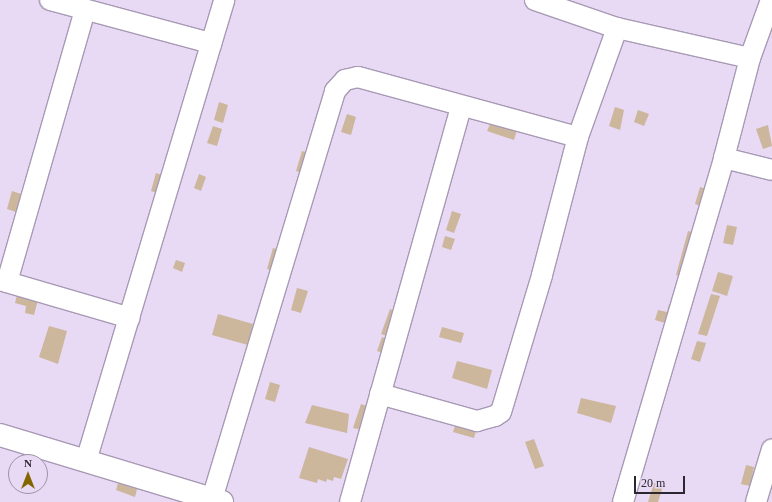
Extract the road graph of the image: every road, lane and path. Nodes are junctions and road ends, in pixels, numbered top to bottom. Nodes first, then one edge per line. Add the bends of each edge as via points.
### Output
1 (50, 0) edge
2 (224, 0) edge
3 (535, 0) edge
4 (771, 0) edge
5 (85, 10) junction
6 (617, 28) junction
7 (211, 43) junction
8 (750, 58) junction
9 (461, 106) junction
10 (578, 137) junction
11 (724, 158) junction
12 (772, 170) edge
13 (3, 281) edge
14 (130, 318) junction
15 (380, 394) junction
16 (0, 435) edge
17 (772, 449) edge
18 (86, 461) junction
19 (217, 501) edge
20 (350, 502) edge
21 (623, 502) edge
22 (756, 502) edge

1 - 5 street
2 - 7 street
3 - 6 street
4 - 8 street
5 - 7 street
5 - 13 street
6 - 8 street
6 - 10 street
7 - 14 street
8 - 11 street
9 - 10 street
9 - 15 street
9 - 19 street via 358,78 345,80 335,91
10 - 15 street via 542,275 501,412 477,421
11 - 12 street
11 - 21 street
13 - 14 street
14 - 18 street
15 - 20 street
16 - 18 street
17 - 22 street
18 - 19 street

